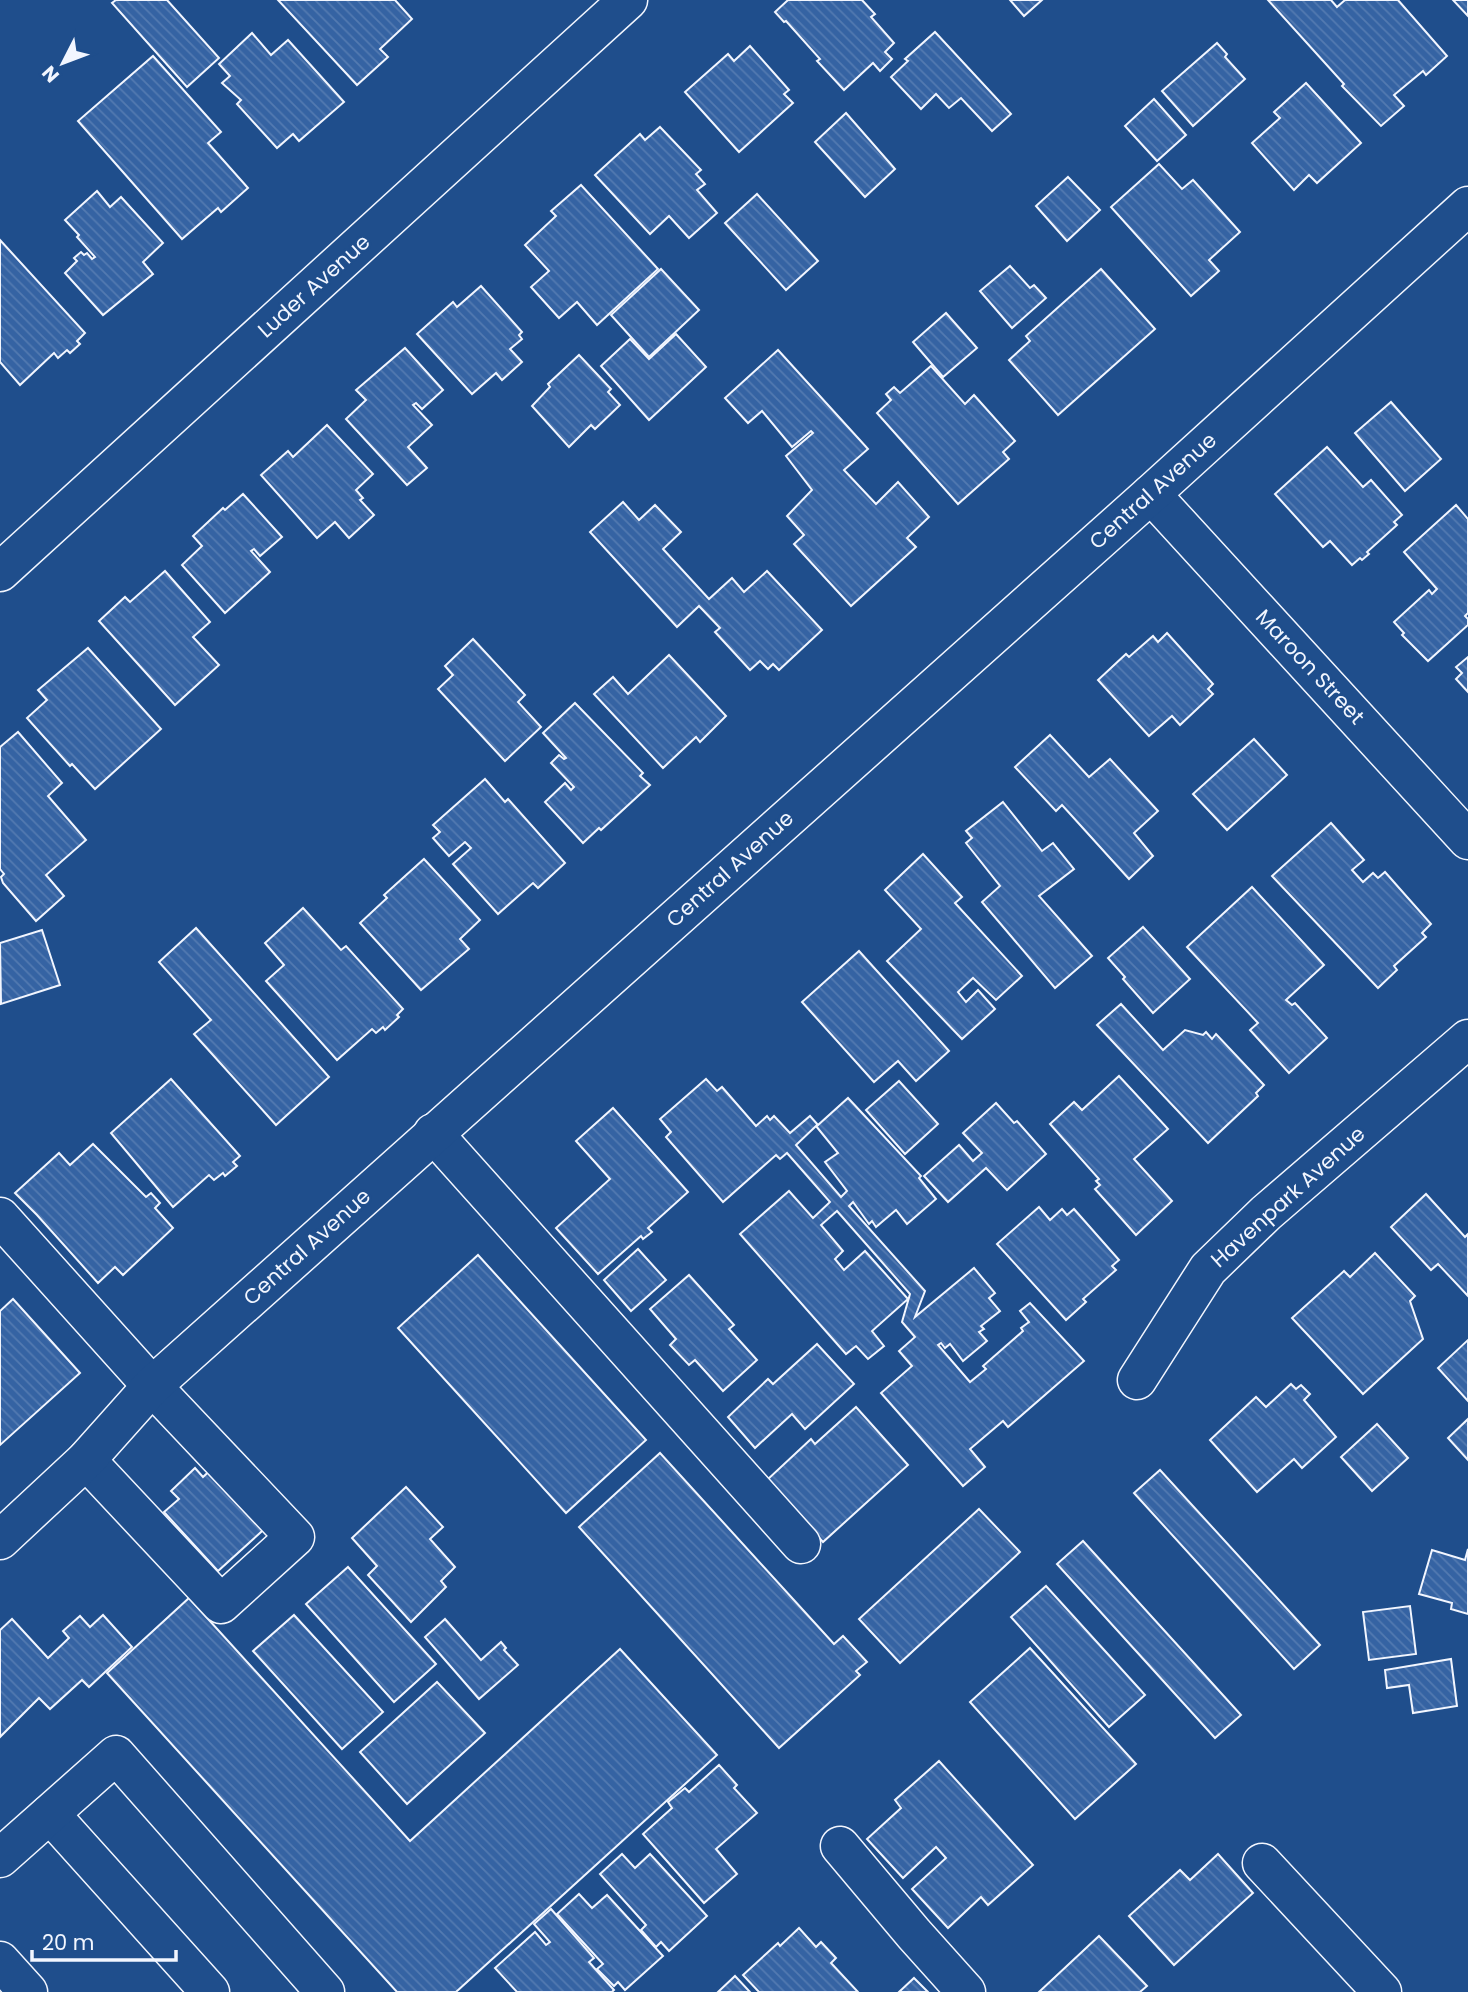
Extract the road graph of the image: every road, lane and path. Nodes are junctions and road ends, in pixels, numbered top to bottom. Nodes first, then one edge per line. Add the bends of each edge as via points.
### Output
1 (628, 0) edge
2 (1468, 206) edge
3 (1151, 494) junction
4 (0, 572) edge
5 (1468, 840) edge
6 (1468, 1039) edge
7 (433, 1133) junction
8 (0, 1217) edge
9 (1137, 1380) dead end
10 (152, 1386) junction
11 (86, 1460) junction
12 (0, 1540) edge
13 (801, 1544) dead end
14 (50, 1814) junction
15 (841, 1846) dead end
16 (0, 1858) edge
17 (1262, 1863) dead end
18 (0, 1961) edge
19 (28, 1992) edge
20 (210, 1992) edge
21 (325, 1992) edge
22 (966, 1992) edge
23 (1382, 1992) edge

1 - 4 street, Luder Avenue
2 - 3 street, Central Avenue
3 - 5 street, Maroon Street
3 - 7 street, Central Avenue
6 - 9 street, Havenpark Avenue via 1265,1213 1208,1269
7 - 10 street, Central Avenue
7 - 13 street
8 - 10 street
10 - 11 street, Central Avenue
10 - 11 street via 295,1537 221,1604
11 - 12 street, Central Avenue
14 - 16 street
14 - 20 street
14 - 21 street via 116,1755
15 - 22 street
17 - 23 street
18 - 19 street

